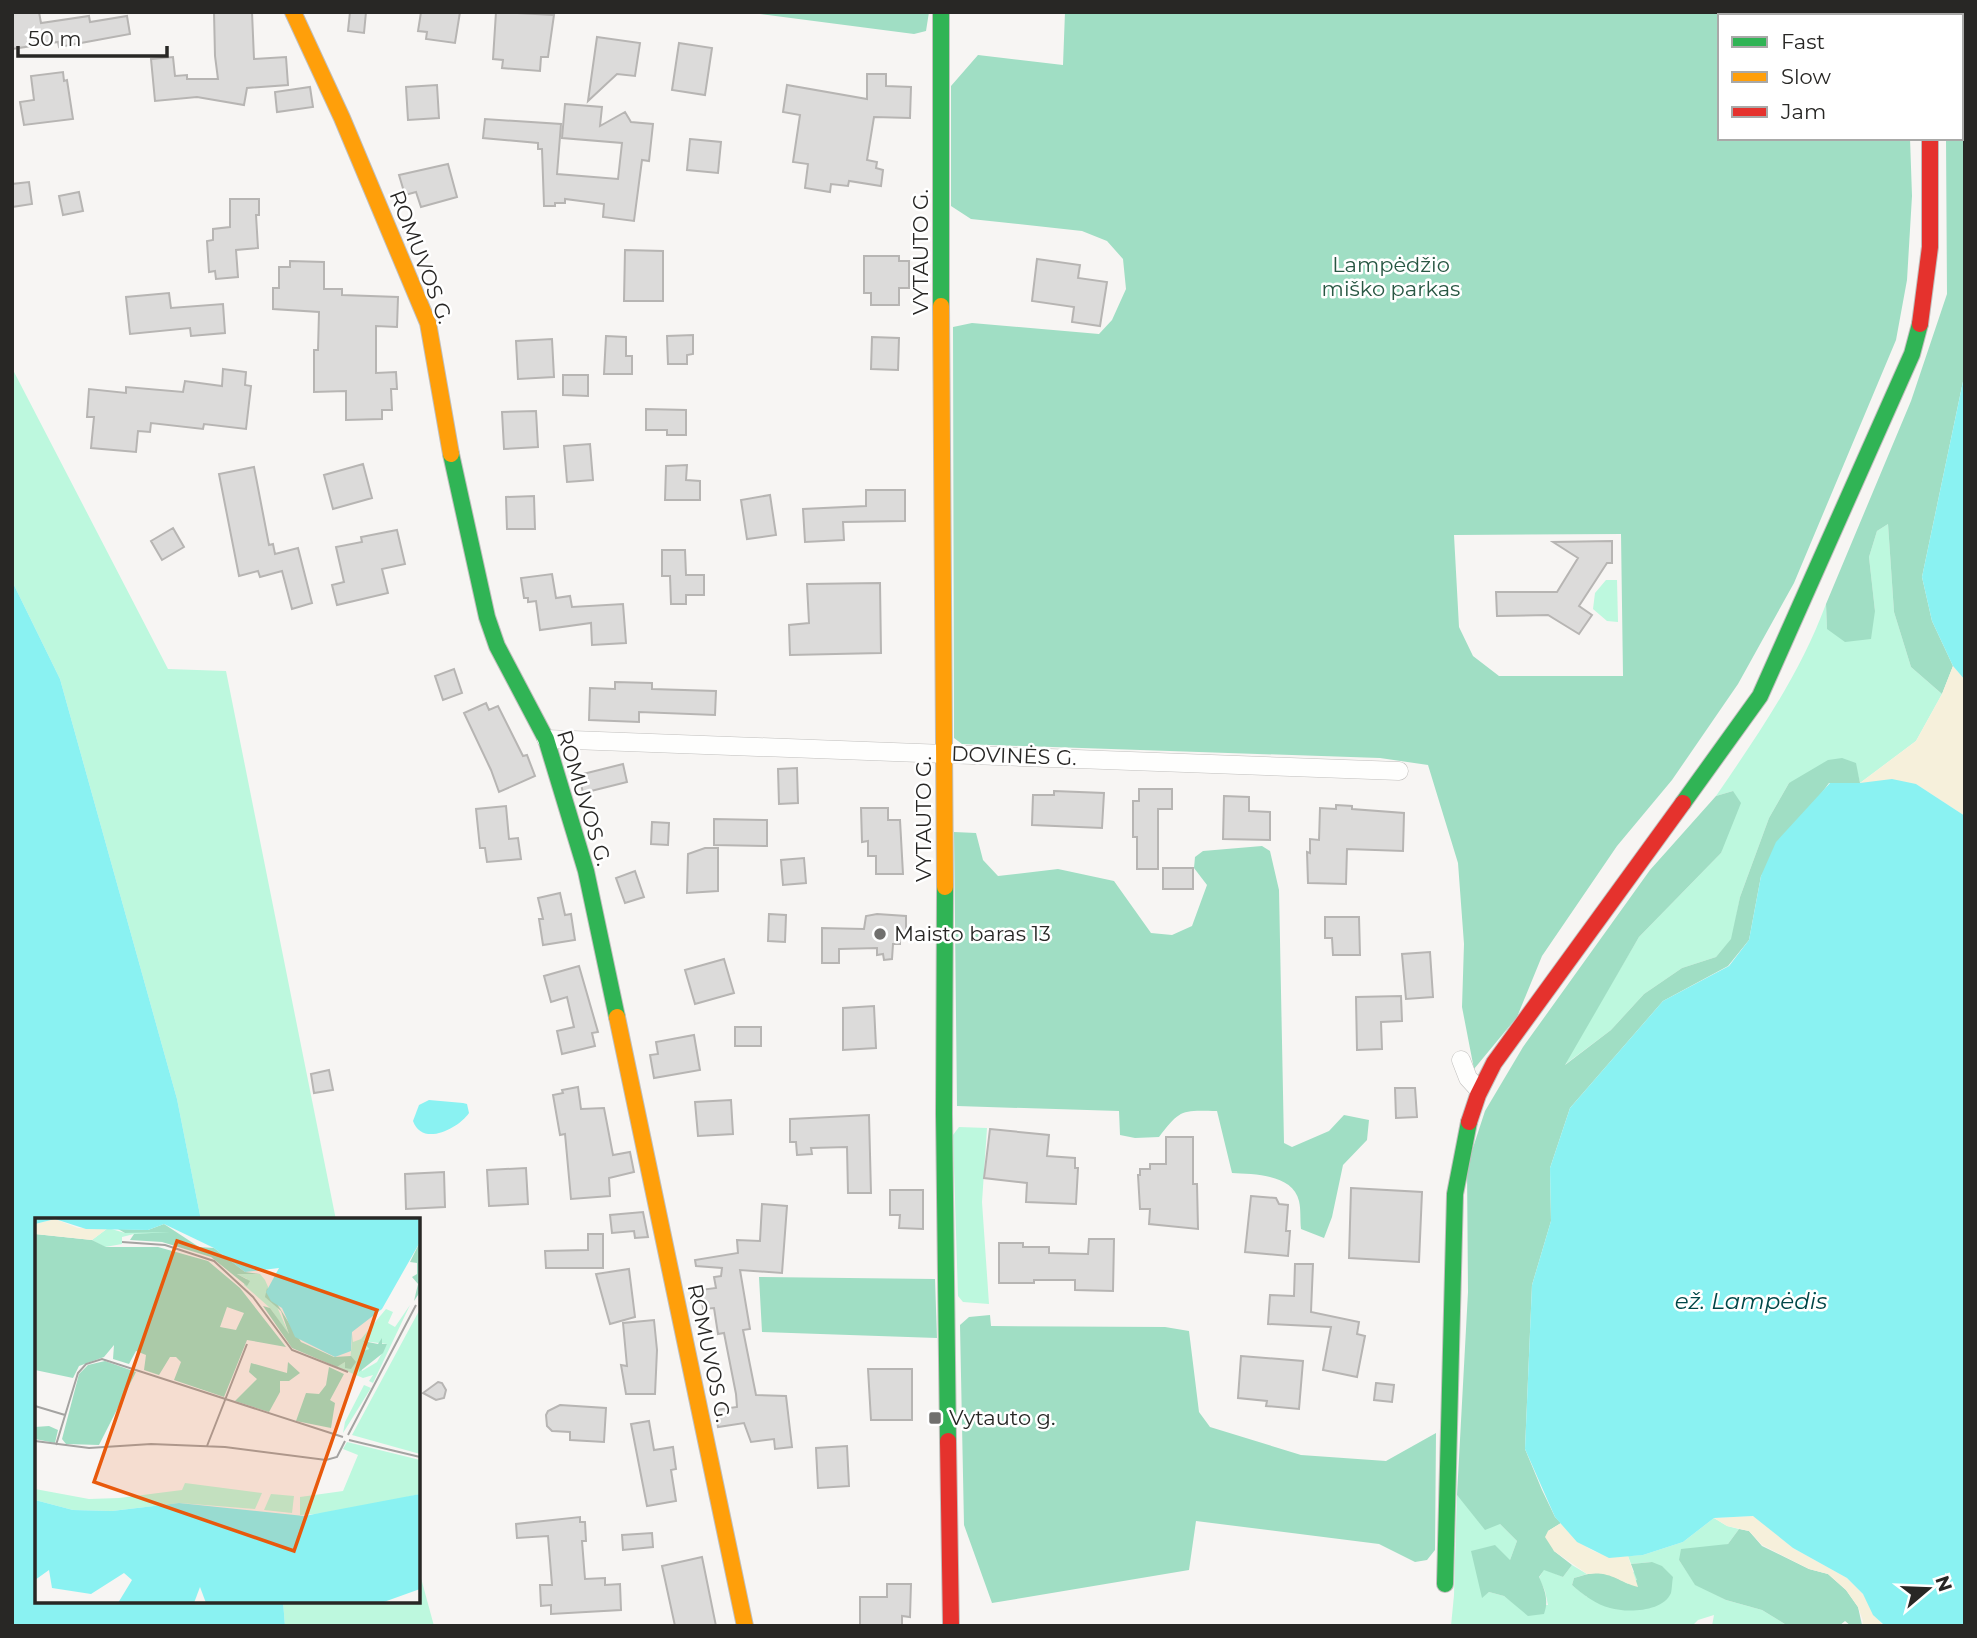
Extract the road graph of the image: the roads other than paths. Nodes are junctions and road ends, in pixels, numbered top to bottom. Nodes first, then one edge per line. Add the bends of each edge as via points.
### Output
1 (293, 12) edge
2 (941, 12) edge
3 (1930, 140) edge
4 (545, 739) junction
5 (946, 753) junction
6 (1399, 771) dead end
7 (1461, 1060) dead end
8 (1479, 1090) junction
9 (1445, 1584) dead end
10 (745, 1626) edge
11 (951, 1626) edge

1 - 4 street, ROMUVOS G. via 428,323 487,617
2 - 5 street, VYTAUTO G.
3 - 8 street via 1932,207 1923,320 1881,427 1772,671 1760,696
4 - 5 street, DOVINĖS G.
4 - 10 street, ROMUVOS G. via 586,871
5 - 6 street, DOVINĖS G.
5 - 11 street, VYTAUTO G. via 944,1114
7 - 8 street via 1468,1079
8 - 9 street via 1460,1150 1455,1194

